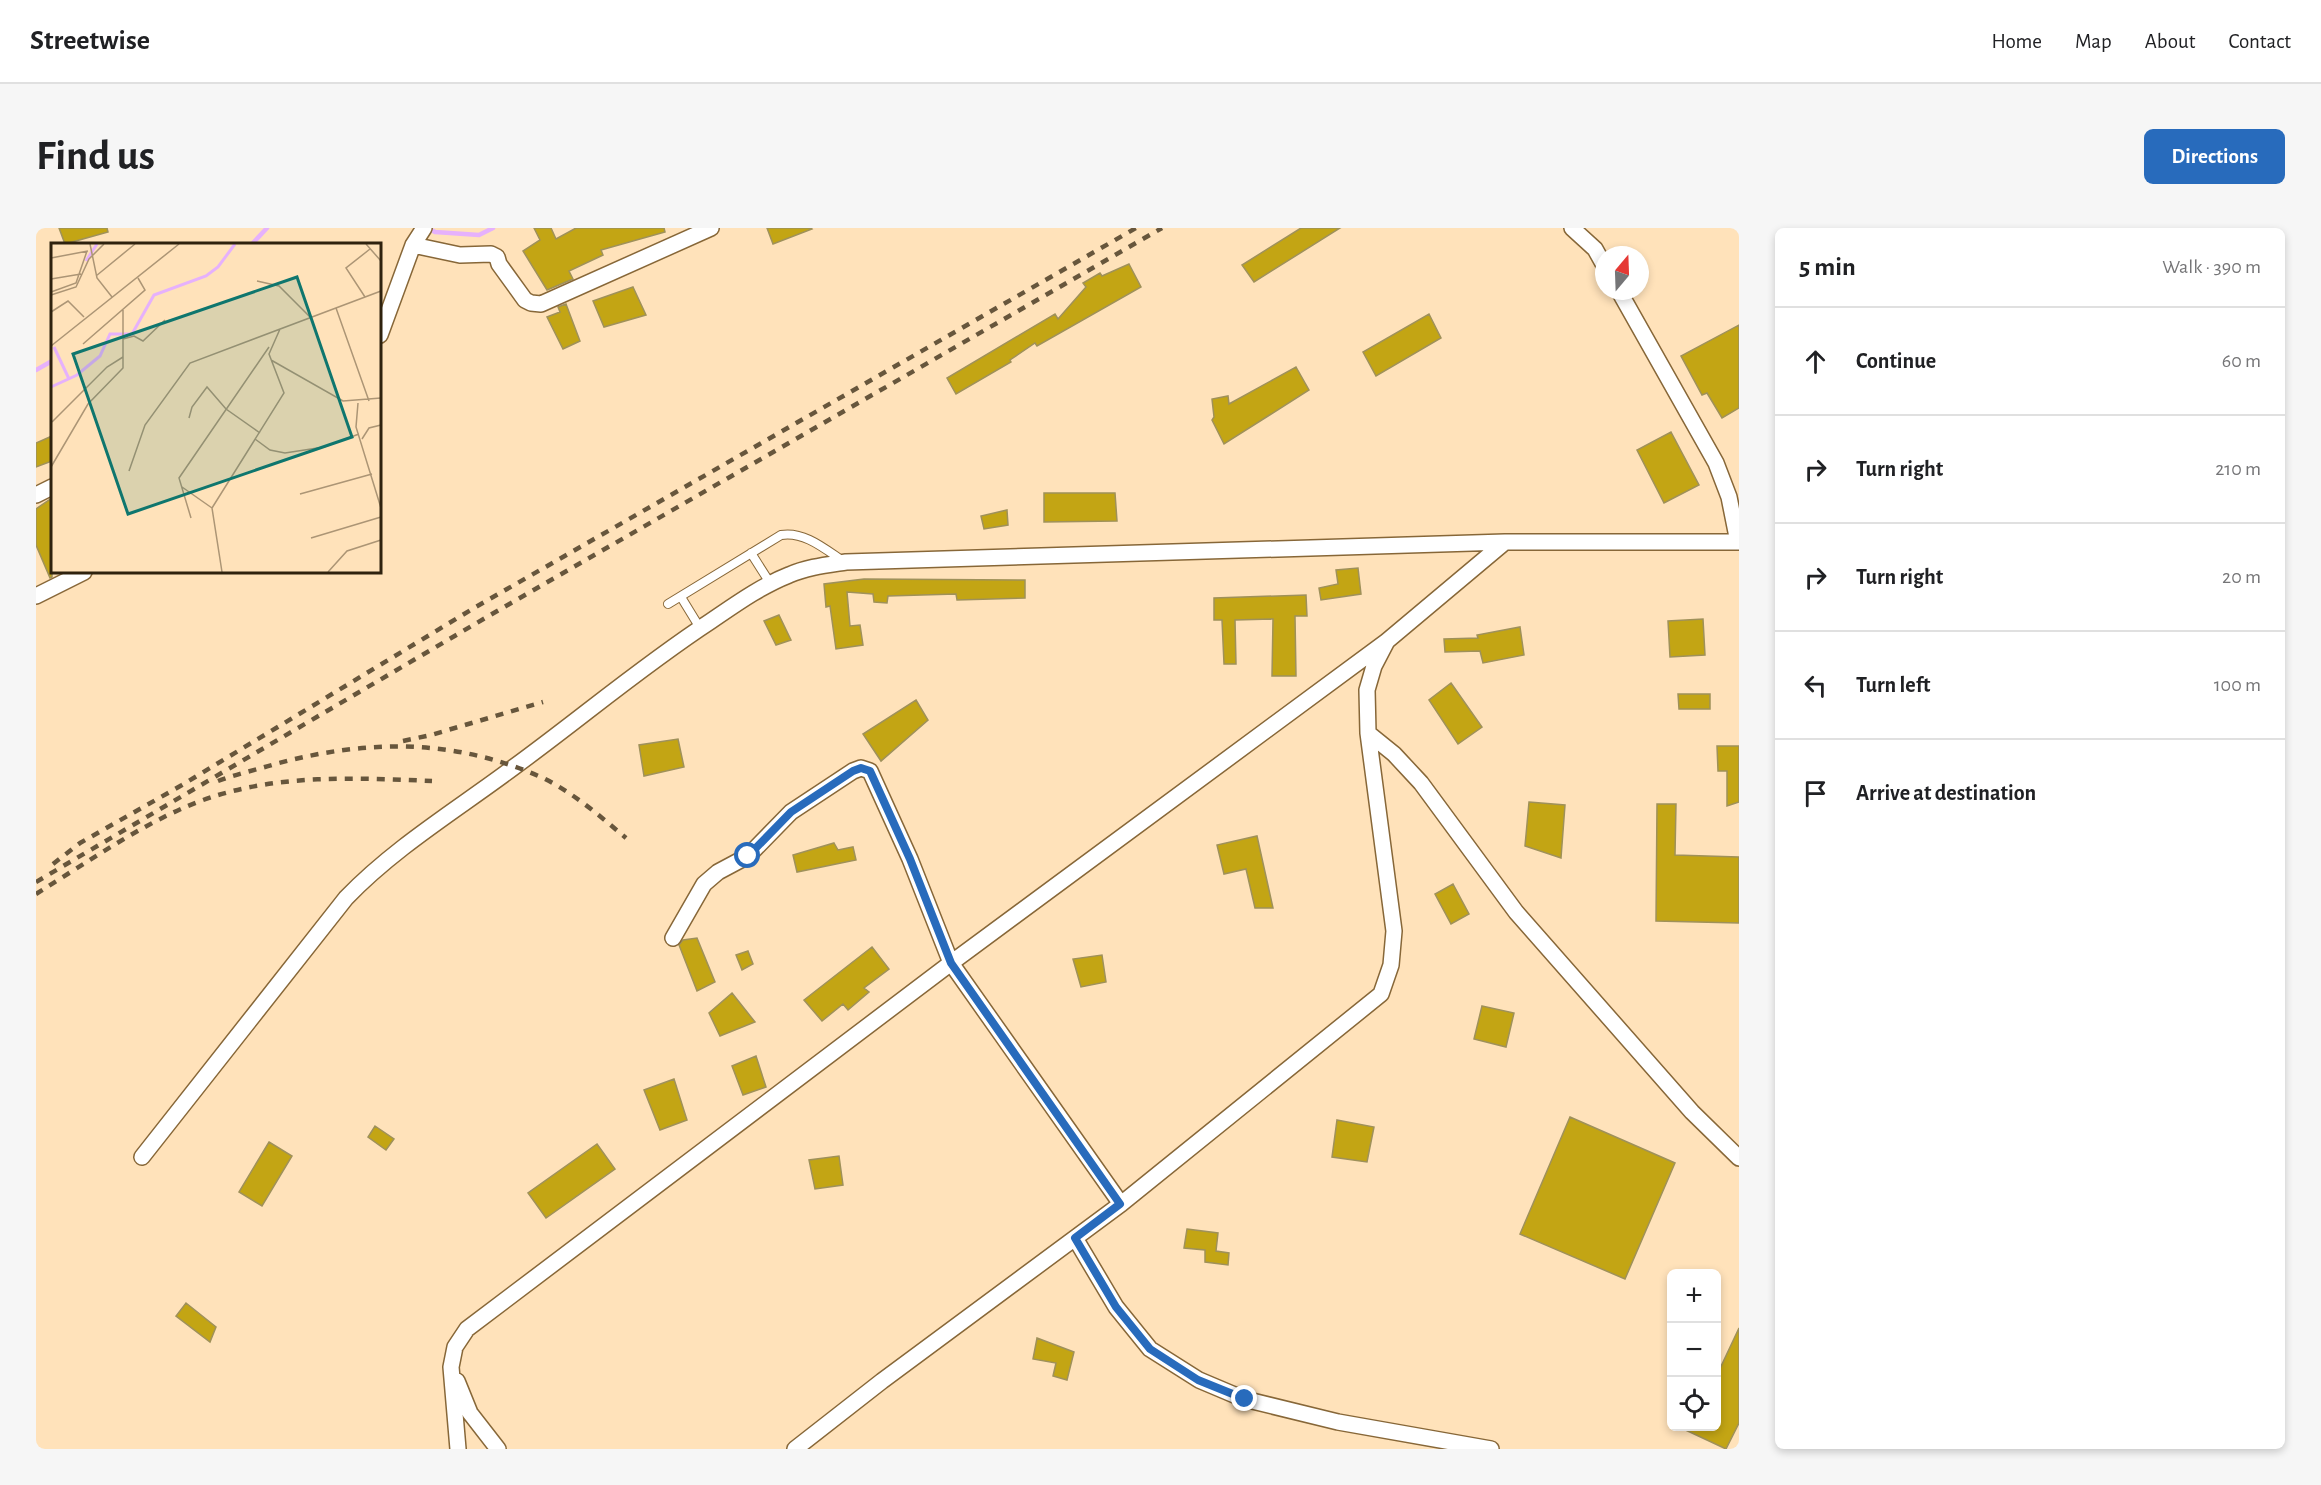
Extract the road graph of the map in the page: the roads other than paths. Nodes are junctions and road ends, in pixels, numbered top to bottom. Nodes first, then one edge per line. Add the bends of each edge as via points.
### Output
1 (711, 228) edge
2 (1572, 228) edge
3 (418, 237) edge
4 (1595, 249) edge
5 (1624, 300) edge
6 (381, 332) edge
7 (51, 488) edge
8 (36, 495) edge
9 (1505, 542) junction
10 (1738, 542) edge
11 (751, 553) junction
12 (846, 562) junction
13 (82, 573) edge
14 (770, 583) junction
15 (36, 596) edge
16 (681, 597) junction
17 (668, 604) dead end
18 (700, 628) junction
19 (1387, 641) junction
20 (1368, 733) junction
21 (673, 938) dead end
22 (951, 963) junction
23 (142, 1157) dead end
24 (1739, 1158) edge
25 (1120, 1204) junction
26 (1075, 1238) junction
27 (452, 1367) junction
28 (458, 1449) edge
29 (498, 1449) edge
30 (795, 1449) edge
31 (1491, 1449) edge

1 - 3 street via 541,304 525,300 497,257 460,255
2 - 4 street
3 - 6 street
5 - 10 street via 1716,463 1729,497
7 - 8 street
9 - 10 street
9 - 12 street
9 - 19 street
11 - 12 lane via 791,533
11 - 14 lane
11 - 16 lane
12 - 14 street via 814,567
13 - 15 street
14 - 18 street
16 - 17 lane
16 - 18 lane
18 - 23 street via 361,882
19 - 20 street via 1367,690
19 - 22 street
20 - 24 street via 1395,754 1421,783 1516,912 1692,1112
20 - 25 street via 1394,931 1391,965 1381,994
21 - 22 street via 696,896 711,878 748,856 802,803 861,768 870,771
22 - 25 street
22 - 27 street via 467,1329 455,1347
25 - 26 street
26 - 30 street
26 - 31 street via 1116,1307 1150,1349 1198,1380 1245,1399 1338,1422
27 - 28 street
27 - 29 street via 470,1413

